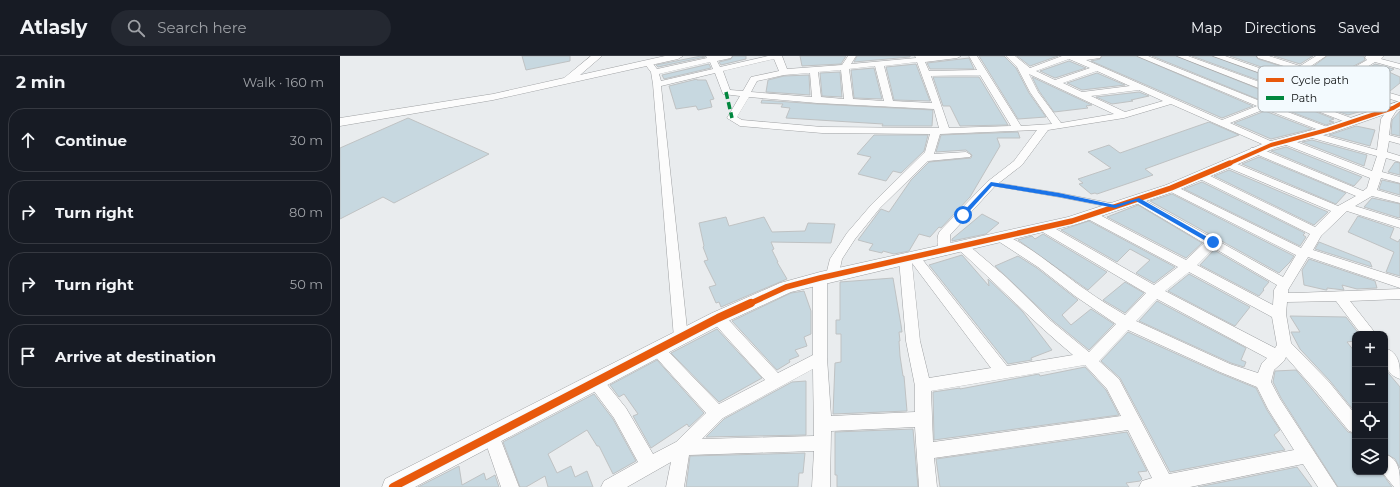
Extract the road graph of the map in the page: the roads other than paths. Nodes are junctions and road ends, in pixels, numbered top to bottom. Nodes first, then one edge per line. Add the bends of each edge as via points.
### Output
1 (597, 56) edge
2 (678, 56) edge
3 (728, 56) edge
4 (777, 56) edge
5 (852, 56) edge
6 (957, 56) edge
7 (973, 56) edge
8 (1010, 56) edge
9 (1097, 56) edge
10 (1141, 56) edge
11 (1181, 56) edge
12 (1216, 56) edge
13 (1261, 56) edge
14 (1322, 56) edge
15 (1364, 56) edge
16 (1072, 57) edge
17 (711, 58) edge
18 (920, 58) edge
19 (1378, 58) edge
20 (1311, 59) edge
21 (648, 62) junction
22 (879, 64) junction
23 (1292, 66) edge
24 (1364, 66) edge
25 (846, 67) junction
26 (1400, 67) edge
27 (1098, 68) junction
28 (1025, 69) junction
29 (718, 70) junction
30 (814, 70) junction
31 (1258, 70) edge
32 (784, 72) junction
33 (983, 72) junction
34 (926, 74) junction
35 (656, 78) junction
36 (567, 80) junction
37 (1055, 83) junction
38 (1258, 85) edge
39 (1140, 87) junction
40 (747, 93) junction
41 (1080, 95) junction
42 (817, 100) junction
43 (1172, 101) junction
44 (849, 102) junction
45 (1258, 103) edge
46 (889, 104) junction
47 (938, 106) junction
48 (1258, 109) edge
49 (1281, 112) edge
50 (1326, 112) edge
51 (1377, 112) edge
52 (1390, 112) edge
53 (1124, 115) junction
54 (340, 122) edge
55 (1351, 122) junction
56 (1222, 123) junction
57 (1058, 126) junction
58 (1045, 127) junction
59 (1018, 128) junction
60 (1327, 130) junction
61 (941, 131) junction
62 (1308, 134) junction
63 (1383, 137) junction
64 (1400, 141) edge
65 (1278, 143) junction
66 (1255, 150) junction
67 (966, 155) dead end
68 (1382, 155) junction
69 (925, 158) junction
70 (1400, 160) edge
71 (1226, 163) junction
72 (1200, 175) junction
73 (1375, 175) junction
74 (1400, 180) edge
75 (991, 184) junction
76 (1171, 188) junction
77 (1368, 194) junction
78 (1137, 199) junction
79 (1400, 200) edge
80 (1115, 206) junction
81 (1343, 209) junction
82 (1090, 215) junction
83 (1400, 224) edge
84 (1045, 228) junction
85 (1317, 233) junction
86 (1002, 238) junction
87 (1213, 242) junction
88 (963, 247) junction
89 (945, 251) junction
90 (1305, 253) junction
91 (910, 258) junction
92 (1188, 266) junction
93 (826, 276) junction
94 (1400, 283) edge
95 (1285, 284) junction
96 (1155, 292) junction
97 (1400, 294) edge
98 (1339, 296) junction
99 (1280, 297) junction
100 (1279, 314) junction
101 (718, 318) junction
102 (1126, 323) junction
103 (1367, 331) edge
104 (681, 338) junction
105 (658, 350) junction
106 (1282, 351) junction
107 (820, 358) junction
108 (1388, 358) edge
109 (1088, 360) junction
110 (1003, 373) junction
111 (1400, 374) edge
112 (776, 381) junction
113 (596, 382) junction
114 (1263, 382) junction
115 (923, 386) junction
116 (717, 413) junction
117 (923, 418) junction
118 (1132, 422) junction
119 (1352, 422) edge
120 (823, 424) junction
121 (491, 435) junction
122 (821, 443) junction
123 (682, 447) junction
124 (925, 451) junction
125 (1307, 455) junction
126 (649, 464) junction
127 (1388, 466) edge
128 (1400, 481) edge
129 (1160, 486) edge
130 (393, 487) edge
131 (510, 487) edge
132 (610, 487) edge
133 (675, 487) edge
134 (821, 487) edge
135 (928, 487) edge
136 (1328, 487) edge

1 - 36 street
2 - 21 street
3 - 17 street
4 - 29 street
4 - 32 street
5 - 25 street
6 - 18 street
7 - 33 street
8 - 28 street
9 - 16 street
10 - 45 street
11 - 38 street
12 - 31 street
13 - 23 street
14 - 20 street
15 - 19 street
16 - 27 street
16 - 28 street
17 - 29 street
17 - 35 street
18 - 22 street
18 - 34 street
19 - 24 street
19 - 26 street
21 - 35 street
21 - 36 street
22 - 25 street
22 - 46 street
25 - 30 street
25 - 44 street
27 - 37 street
27 - 39 street
28 - 37 street
28 - 57 street via 1034,92
29 - 35 street
29 - 40 street via 726,92
30 - 32 street
30 - 42 street
32 - 40 street via 754,79
33 - 34 street
33 - 59 street
34 - 47 street
35 - 104 street
36 - 54 street via 493,97
37 - 41 street
39 - 41 street
39 - 43 street
40 - 42 street
40 - 61 street via 732,118 740,123 822,130
41 - 53 street
42 - 44 street
43 - 53 street
43 - 56 street
44 - 46 street
46 - 47 street
47 - 61 street
48 - 56 street
49 - 60 street
50 - 55 street
51 - 55 street
52 - 63 street
53 - 57 street
55 - 60 street
56 - 65 street
57 - 58 street
58 - 59 street
58 - 75 street via 1018,163
59 - 61 street
60 - 62 street
61 - 69 street
62 - 65 street
62 - 68 street
63 - 64 street
63 - 68 street
65 - 66 street
65 - 73 street
66 - 71 street
66 - 77 street
67 - 69 street
68 - 70 street
68 - 73 street
69 - 93 street via 876,206 851,236
71 - 72 street
71 - 81 street
72 - 76 street
72 - 85 street
73 - 74 street
73 - 77 street via 1372,189
75 - 80 lane
75 - 89 street via 944,234
76 - 78 street
76 - 90 street
77 - 79 street
77 - 81 street
78 - 80 street
78 - 87 street
80 - 82 street
81 - 83 street
81 - 85 street
82 - 84 street
82 - 92 street
84 - 86 street
84 - 96 street
85 - 90 street
86 - 88 street
86 - 102 street
87 - 92 street
87 - 95 street
88 - 89 street
88 - 109 street via 1046,325
89 - 91 street
90 - 94 street
90 - 95 street
91 - 93 street
91 - 110 street via 983,344
91 - 115 street via 913,340
92 - 96 street
92 - 100 street
93 - 101 street via 786,287
93 - 107 street
95 - 99 street
96 - 102 street
96 - 106 street
97 - 98 street
98 - 99 street
98 - 103 street
99 - 100 street
100 - 106 street
101 - 104 street
101 - 112 street
102 - 109 street
102 - 114 street via 1225,368
104 - 105 street
105 - 113 street
105 - 116 street
106 - 114 street via 1267,367
106 - 119 street via 1323,387
107 - 112 street
107 - 120 street
108 - 111 street
109 - 110 street
109 - 118 street via 1113,384
110 - 115 street
112 - 116 street
113 - 121 street
113 - 126 street via 620,413
114 - 125 street
115 - 117 street
116 - 123 street
117 - 120 street
117 - 124 street
118 - 124 street
118 - 129 street
120 - 122 street
121 - 130 street
121 - 131 street
122 - 123 street
122 - 134 street
123 - 126 street
123 - 133 street
124 - 135 street
125 - 129 street
125 - 136 street
126 - 132 street
127 - 128 street

